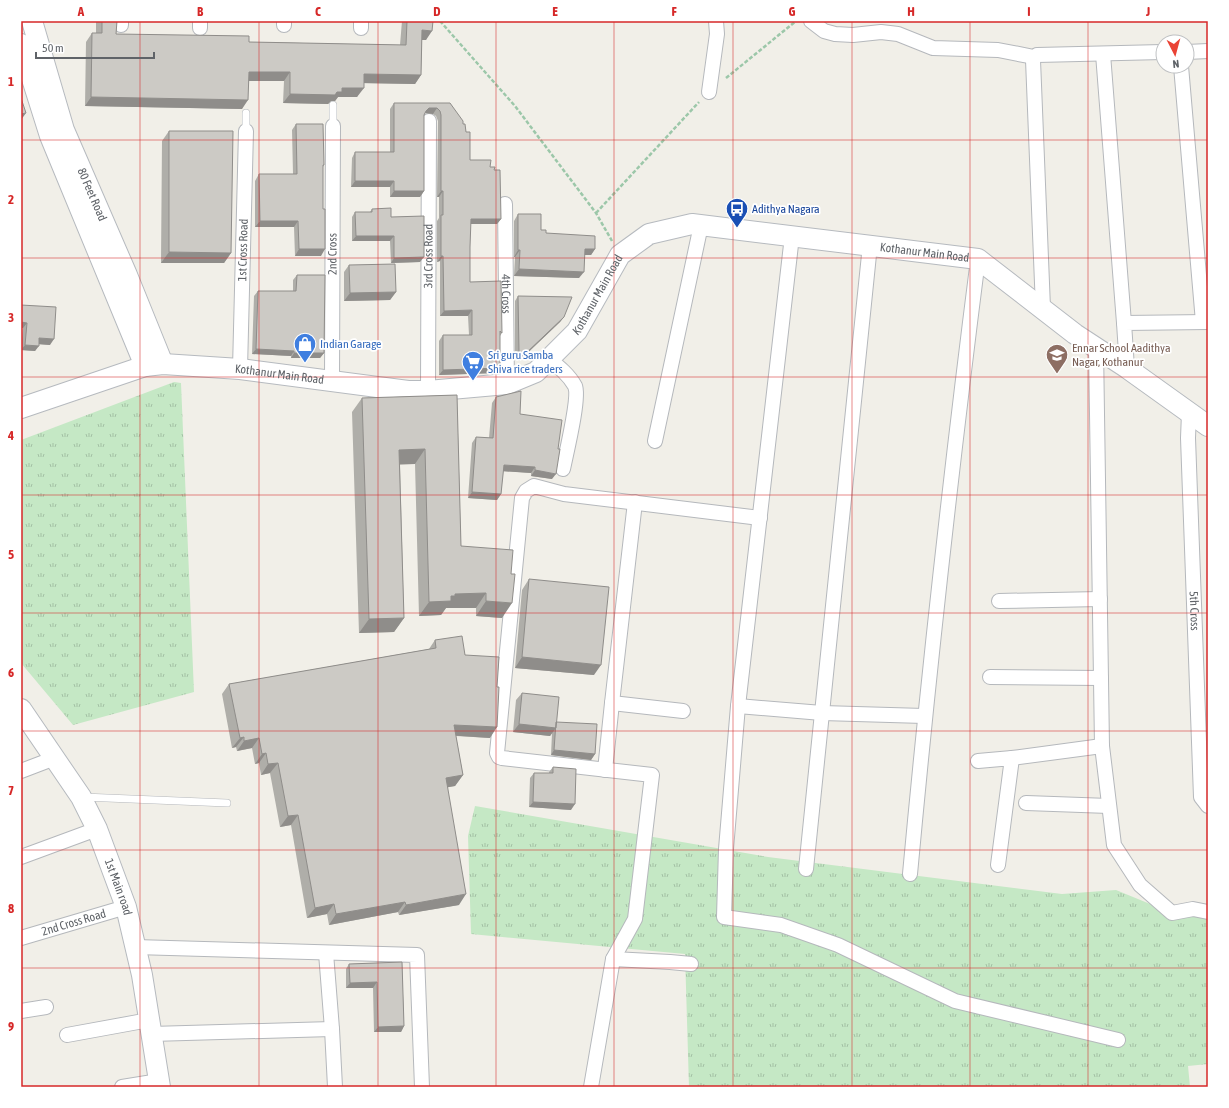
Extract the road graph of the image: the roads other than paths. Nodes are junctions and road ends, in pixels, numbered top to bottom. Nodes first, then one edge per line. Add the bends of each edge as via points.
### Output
1 (32, 21) edge
2 (716, 21) edge
3 (811, 21) edge
4 (21, 44) edge
5 (1208, 51) edge
6 (1155, 52) edge
7 (1195, 52) edge
8 (1104, 54) junction
9 (1034, 57) junction
10 (1182, 74) edge
11 (709, 92) road end
12 (333, 106) edge
13 (246, 113) edge
14 (429, 121) dead end
15 (333, 126) joint
16 (246, 131) joint
17 (505, 204) dead end
18 (700, 225) junction
19 (792, 236) junction
20 (870, 246) junction
21 (978, 259) junction
22 (1043, 308) junction
23 (1206, 322) edge
24 (1124, 323) junction
25 (1096, 347) junction
26 (550, 359) junction
27 (154, 365) junction
28 (1127, 368) junction
29 (240, 369) junction
30 (332, 381) junction
31 (507, 384) junction
32 (428, 391) junction
33 (21, 408) edge
34 (1189, 413) junction
35 (1208, 426) edge
36 (655, 441) dead end
37 (563, 469) dead end
38 (635, 502) junction
39 (760, 518) junction
40 (1100, 599) junction
41 (999, 601) dead end
42 (990, 677) dead end
43 (1101, 678) junction
44 (612, 703) junction
45 (738, 706) junction
46 (21, 709) edge
47 (683, 711) dead end
48 (822, 713) junction
49 (924, 716) junction
50 (1102, 746) junction
51 (55, 758) junction
52 (1012, 758) junction
53 (978, 761) dead end
54 (606, 770) junction
55 (21, 771) edge
56 (81, 797) junction
57 (227, 802) dead end
58 (1026, 803) dead end
59 (1109, 806) junction
60 (1208, 806) edge
61 (97, 829) junction
62 (21, 857) edge
63 (998, 865) dead end
64 (806, 869) dead end
65 (910, 874) dead end
66 (126, 907) junction
67 (1208, 912) edge
68 (21, 938) edge
69 (135, 947) junction
70 (326, 952) junction
71 (613, 959) junction
72 (691, 964) dead end
73 (46, 1007) dead end
74 (21, 1010) edge
75 (150, 1027) junction
76 (332, 1029) junction
77 (67, 1035) dead end
78 (1118, 1040) dead end
79 (159, 1084) edge
80 (122, 1087) edge
81 (335, 1087) edge
82 (422, 1087) edge
83 (591, 1087) edge

1 - 27 street, 80 Feet Road via 64,130 127,275
2 - 11 street via 717,34
3 - 9 street via 835,34 881,32 898,34 933,48 998,50
4 - 27 street, 80 Feet Road via 50,136
5 - 7 street
6 - 8 street
8 - 9 street
8 - 24 street
9 - 22 street
10 - 23 street
12 - 15 lane
13 - 16 lane
14 - 32 street, 3rd Cross Road
15 - 30 street, 2nd Cross
16 - 29 street, 1st Cross Road
17 - 31 street, 4th Cross
18 - 19 street, Kothanur Main Road
18 - 26 street, Kothanur Main Road via 692,224 649,234 620,255 577,331
18 - 36 street
19 - 20 street, Kothanur Main Road
19 - 39 street
20 - 21 street, Kothanur Main Road
20 - 48 street
21 - 22 street, Kothanur Main Road
21 - 49 street
22 - 25 street, Kothanur Main Road
23 - 24 street
24 - 28 street
25 - 28 street, Kothanur Main Road
25 - 40 street
26 - 31 street, Kothanur Main Road via 536,372
26 - 37 street via 567,374 576,387 576,402
27 - 29 street, Kothanur Main Road
27 - 33 street, Kothanur Main Road
28 - 34 street, Kothanur Main Road
29 - 30 street, Kothanur Main Road
30 - 32 street, Kothanur Main Road
31 - 32 street, Kothanur Main Road
34 - 35 street, Kothanur Main Road
34 - 60 street, 5th Cross via 1201,797
38 - 39 street
38 - 44 street
38 - 54 street via 564,494 534,486 526,491 522,498 497,753 502,758
39 - 45 street
40 - 41 street
40 - 43 street
42 - 43 street
43 - 50 street
44 - 47 street
44 - 54 street
45 - 48 street
45 - 78 street via 726,849 724,916 781,925 838,945 955,1001
46 - 51 street, 1st Main road
48 - 49 street
48 - 64 street
49 - 65 street
50 - 52 street
50 - 59 street
51 - 55 street
51 - 56 street, 1st Main road
52 - 53 street
52 - 63 street
54 - 71 street via 652,775 635,919
56 - 57 lane
56 - 61 street, 1st Main road
58 - 59 street
59 - 67 street via 1114,845 1140,885 1172,913 1193,909
61 - 62 street
61 - 66 street, 1st Main road
66 - 68 street, 2nd Cross Road
66 - 69 street, 1st Main road
69 - 70 street
69 - 75 street, 1st Main road
70 - 76 street
70 - 82 street via 417,955
71 - 72 street
71 - 83 street
73 - 74 street
75 - 76 street
75 - 77 street
75 - 79 street, 1st Main road
76 - 81 street
79 - 80 street

